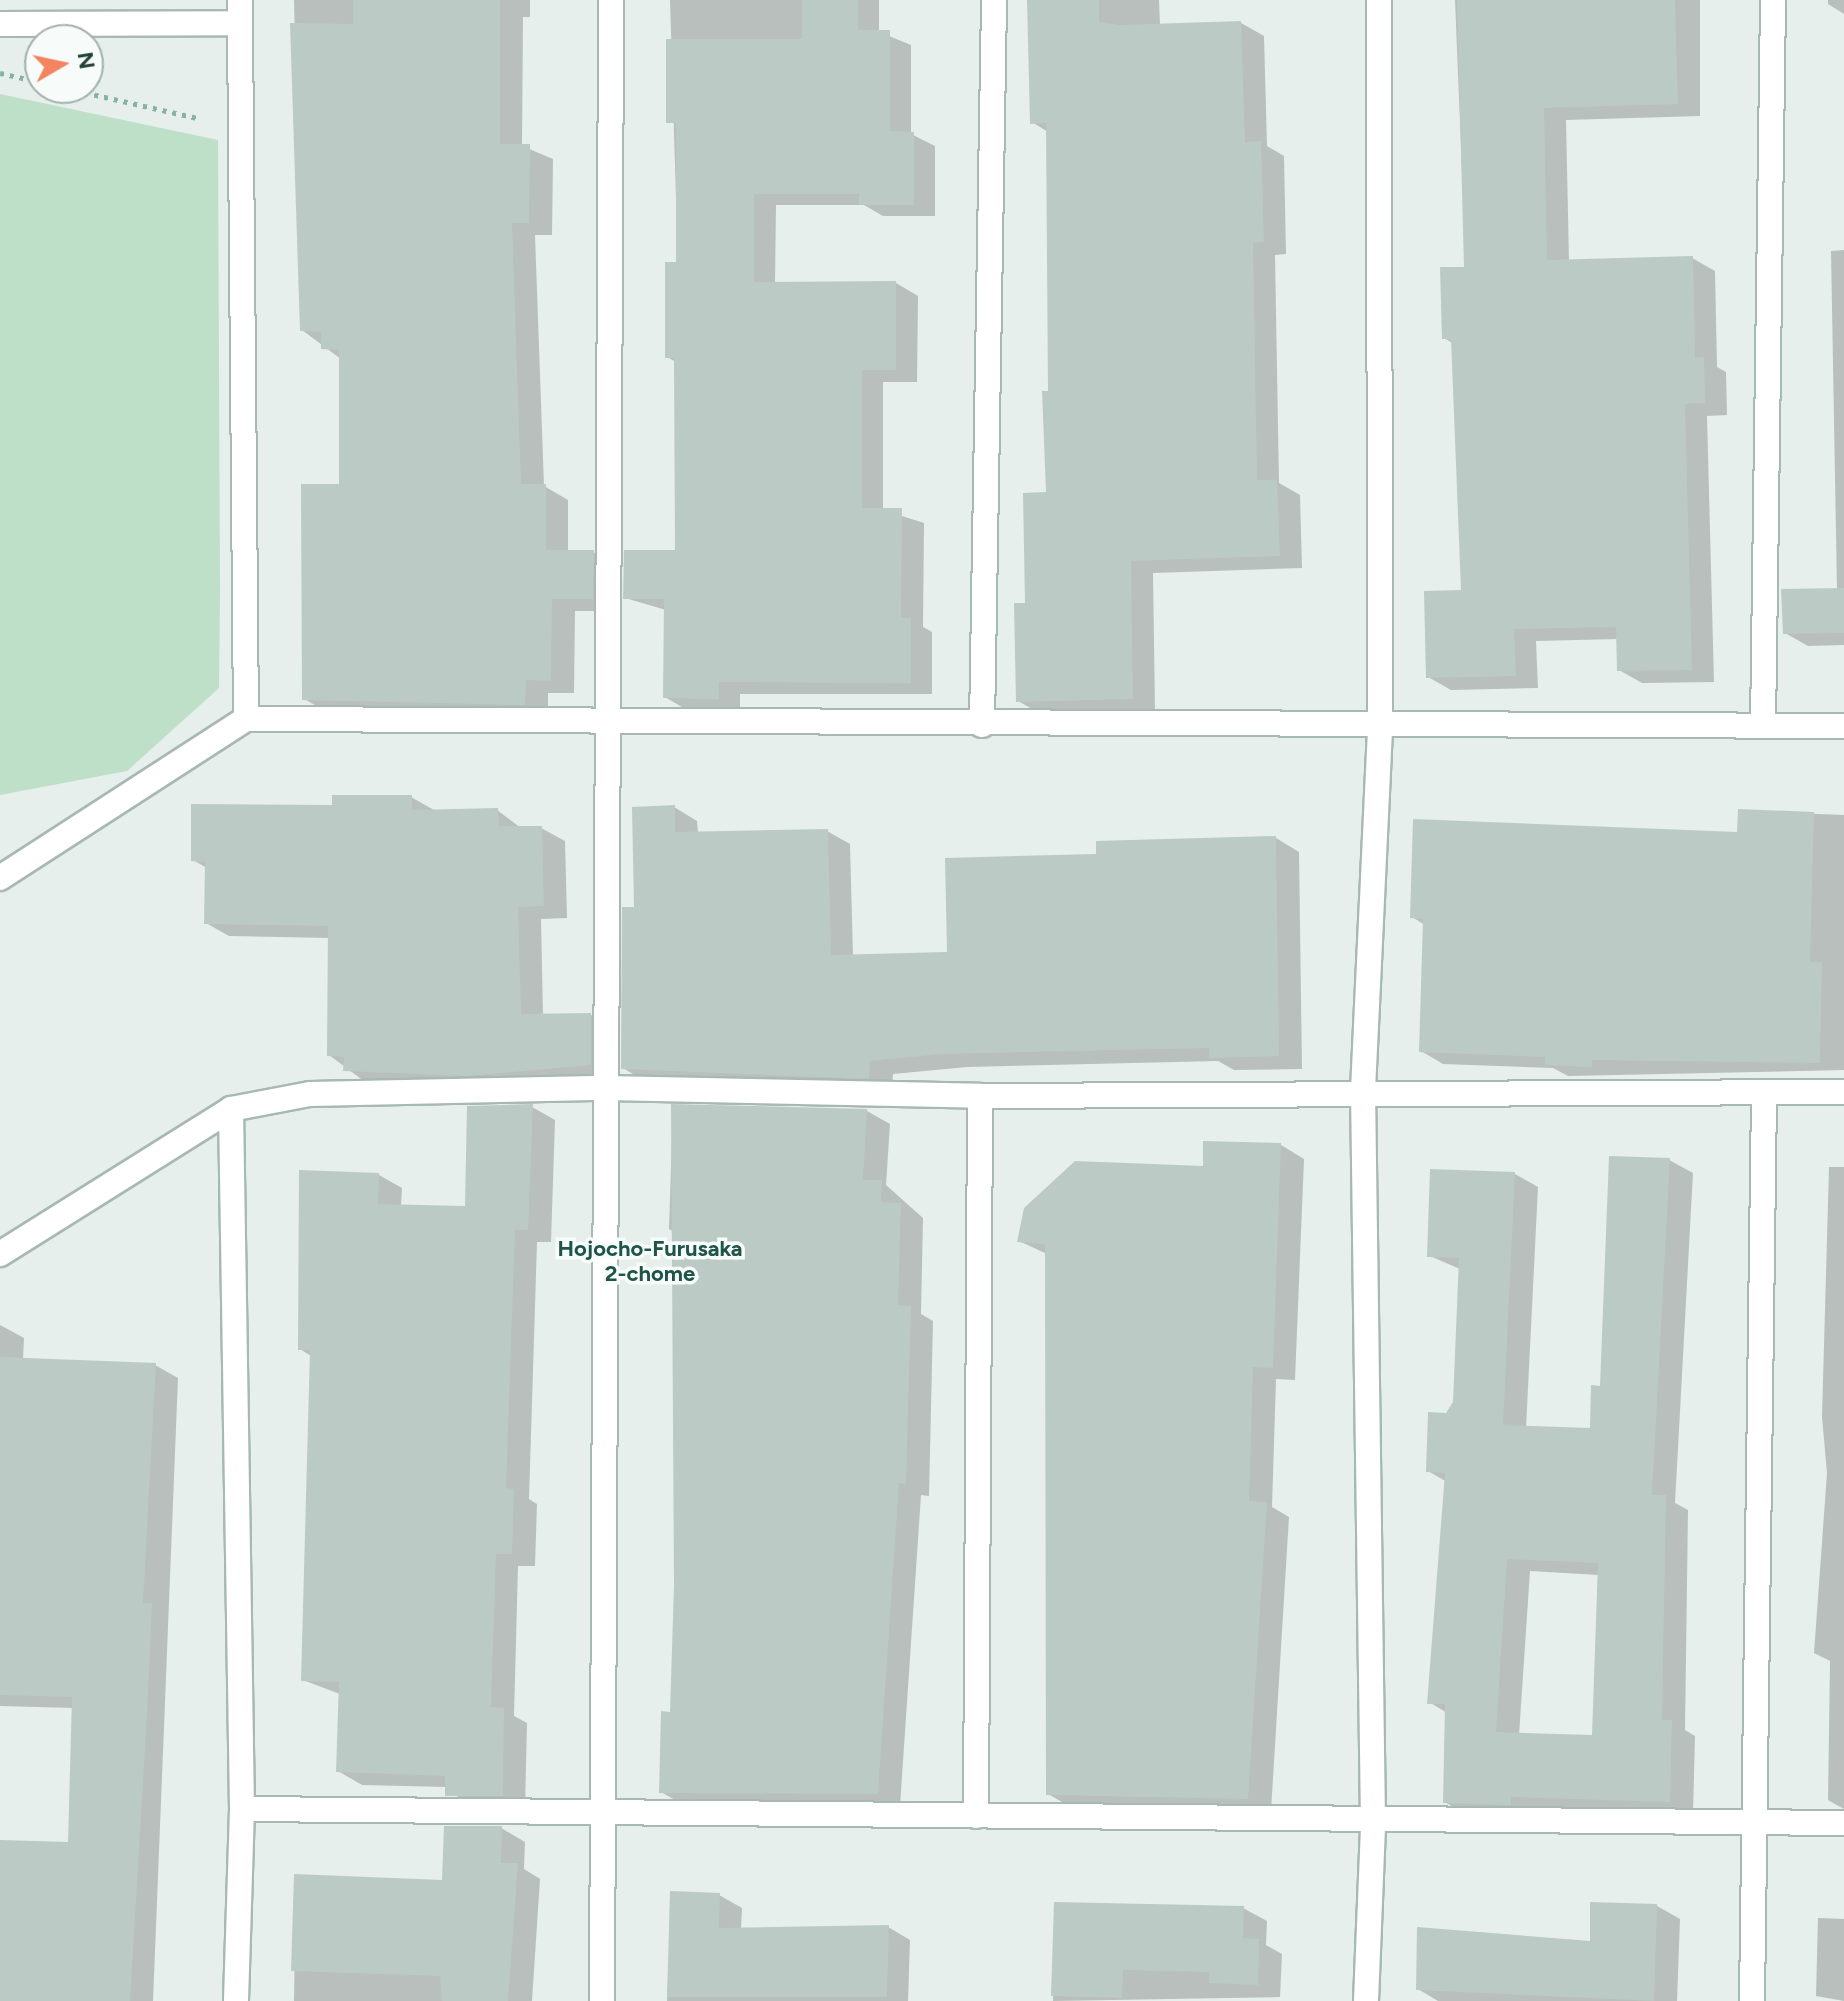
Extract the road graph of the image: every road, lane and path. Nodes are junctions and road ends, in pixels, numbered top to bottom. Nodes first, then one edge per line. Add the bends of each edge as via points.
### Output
1 (611, 0) edge
2 (994, 0) edge
3 (1379, 0) edge
4 (1773, 0) edge
5 (240, 11) edge
6 (0, 24) edge
7 (0, 73) edge
8 (24, 78) edge
9 (104, 97) edge
10 (241, 128) junction
11 (246, 719) junction
12 (982, 725) junction
13 (1380, 725) junction
14 (606, 726) junction
15 (1763, 726) junction
16 (1844, 726) edge
17 (0, 878) edge
18 (606, 1088) junction
19 (1363, 1090) junction
20 (1764, 1092) junction
21 (1844, 1092) edge
22 (980, 1096) junction
23 (231, 1109) junction
24 (0, 1254) edge
25 (242, 1809) junction
26 (603, 1814) junction
27 (976, 1816) junction
28 (1373, 1823) junction
29 (1844, 1823) edge
30 (1756, 1824) junction
31 (236, 2001) edge
32 (602, 2001) edge
33 (1366, 2001) edge
34 (1752, 2001) edge

1 - 14 street
2 - 12 street
3 - 13 street
4 - 15 street
5 - 6 street
5 - 10 street
7 - 8 path
9 - 10 path
10 - 11 street
11 - 14 street
11 - 17 street
12 - 13 street
12 - 14 street
13 - 15 street
13 - 19 street
14 - 18 street
15 - 16 street
18 - 22 street
18 - 23 street via 310,1094
18 - 26 street
19 - 20 street
19 - 22 street
19 - 28 street
20 - 21 street
20 - 30 street
22 - 27 street
23 - 24 street
23 - 25 street
25 - 26 street
25 - 31 street
26 - 27 street
26 - 32 street
27 - 28 street
28 - 30 street
28 - 33 street
29 - 30 street
30 - 34 street

